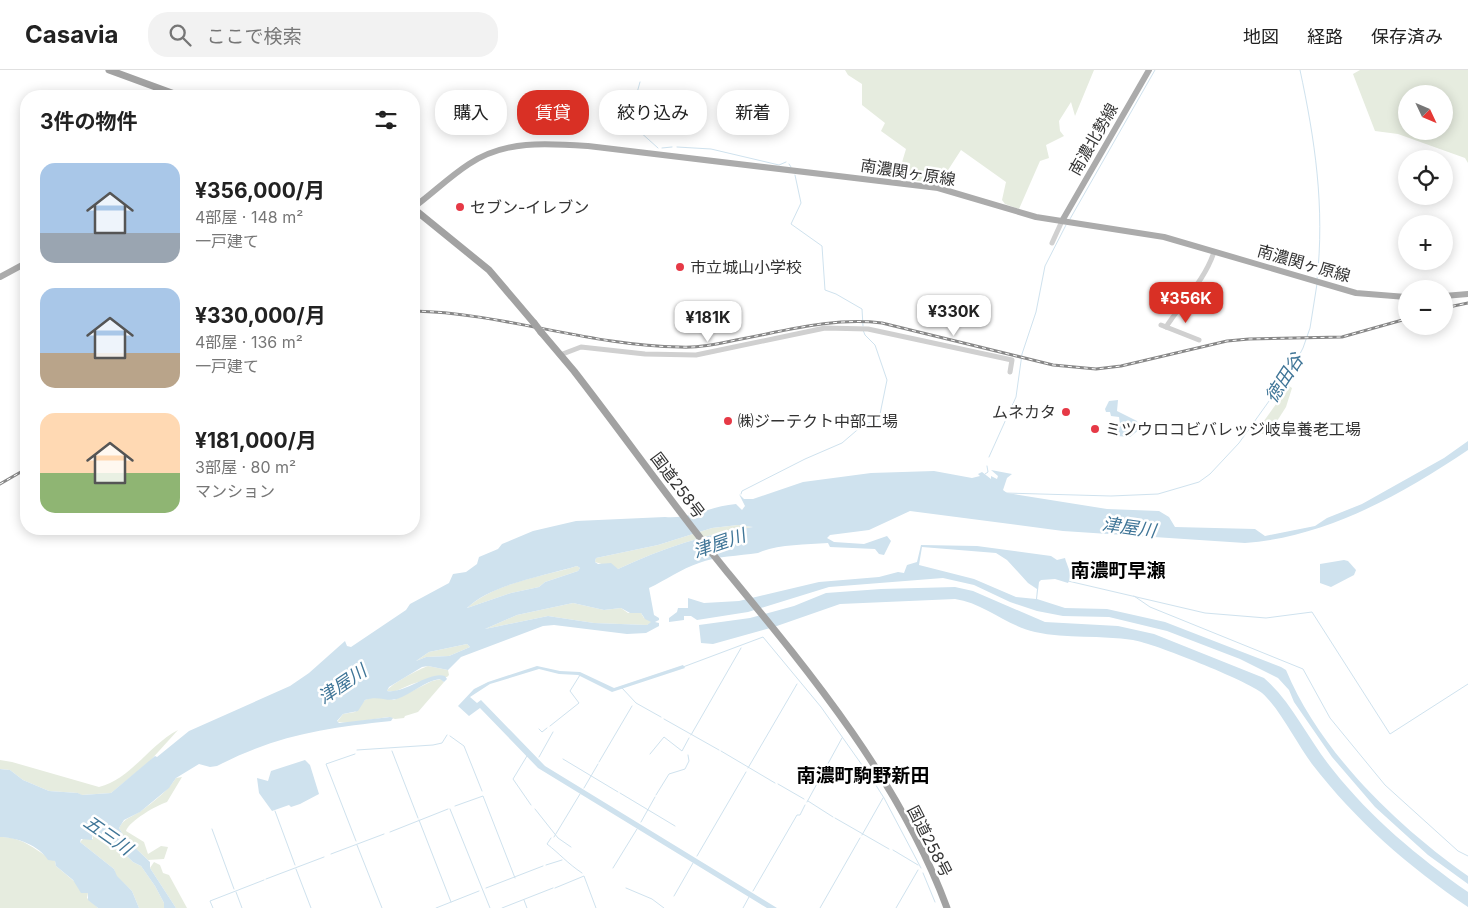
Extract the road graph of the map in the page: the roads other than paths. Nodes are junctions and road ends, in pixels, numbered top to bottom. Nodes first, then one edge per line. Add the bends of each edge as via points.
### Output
1 (109, 70) edge
2 (1149, 70) edge
3 (164, 90) edge
4 (420, 203) edge
5 (420, 213) edge
6 (1062, 221) junction
7 (1052, 244) dead end
8 (1214, 252) junction
9 (20, 266) edge
10 (0, 277) edge
11 (1468, 294) edge
12 (1453, 295) edge
13 (1398, 297) edge
14 (1199, 340) dead end
15 (560, 355) junction
16 (1010, 372) dead end
17 (947, 908) edge

1 - 3 highway
2 - 6 main road, 南濃北勢線
4 - 6 main road, 南濃関ヶ原線 via 451,176 483,156 514,146 553,143 922,185 1036,217
5 - 15 highway, 国道258号, bridge via 489,270
6 - 7 street
6 - 8 main road, 南濃関ヶ原線 via 1164,237
8 - 13 main road, 南濃関ヶ原線 via 1332,286 1375,296
8 - 14 street via 1204,276 1164,326
9 - 10 main road
11 - 12 main road
15 - 16 street via 580,347 644,354 696,355 825,328 863,328 1012,360
15 - 17 highway, 国道258号 via 745,592 868,758 906,822

